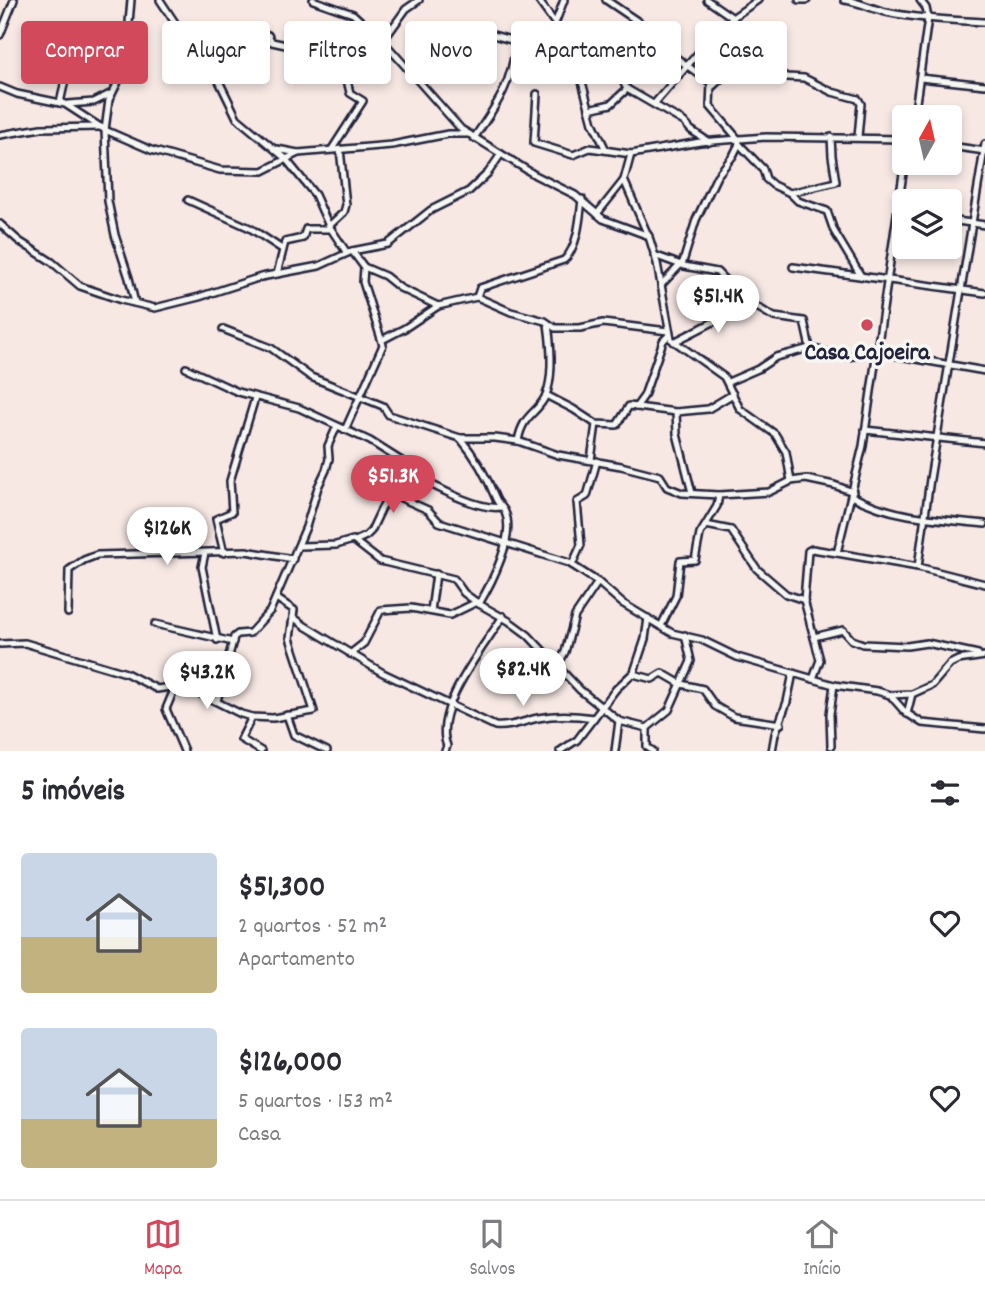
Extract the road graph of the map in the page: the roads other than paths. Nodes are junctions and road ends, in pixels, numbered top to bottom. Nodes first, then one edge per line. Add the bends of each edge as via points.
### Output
1 (14, 0) edge
2 (131, 0) edge
3 (160, 0) edge
4 (419, 0) edge
5 (538, 0) edge
6 (564, 0) edge
7 (606, 0) edge
8 (707, 0) edge
9 (758, 0) edge
10 (799, 0) edge
11 (807, 0) edge
12 (844, 0) edge
13 (920, 0) edge
14 (317, 1) edge
15 (733, 18) junction
16 (928, 18) junction
17 (173, 21) edge
18 (361, 21) edge
19 (556, 21) joint
20 (637, 21) edge
21 (730, 21) edge
22 (985, 22) edge
23 (391, 30) edge
24 (0, 36) edge
25 (270, 38) edge
26 (391, 51) edge
27 (695, 56) edge
28 (681, 61) edge
29 (686, 65) junction
30 (511, 73) edge
31 (787, 76) edge
32 (920, 78) junction
33 (66, 84) edge
34 (220, 84) edge
35 (584, 84) edge
36 (625, 84) edge
37 (985, 85) edge
38 (713, 86) joint
39 (0, 87) edge
40 (627, 89) junction
41 (112, 93) junction
42 (537, 94) dead end
43 (63, 104) junction
44 (654, 104) junction
45 (916, 105) edge
46 (589, 109) junction
47 (103, 129) junction
48 (0, 135) edge
49 (472, 136) junction
50 (831, 137) junction
51 (858, 137) junction
52 (892, 138) edge
53 (739, 141) junction
54 (709, 142) junction
55 (985, 144) edge
56 (274, 148) junction
57 (962, 148) edge
58 (332, 149) junction
59 (340, 149) junction
60 (606, 150) junction
61 (985, 151) edge
62 (298, 153) junction
63 (501, 154) junction
64 (631, 154) junction
65 (285, 158) junction
66 (624, 180) junction
67 (790, 193) junction
68 (582, 199) junction
69 (188, 200) dead end
70 (597, 214) junction
71 (962, 222) edge
72 (971, 223) junction
73 (0, 225) edge
74 (985, 225) edge
75 (330, 228) junction
76 (649, 236) junction
77 (282, 249) junction
78 (349, 252) junction
79 (654, 255) junction
80 (892, 255) edge
81 (680, 265) junction
82 (364, 267) junction
83 (793, 267) dead end
84 (276, 274) junction
85 (860, 276) junction
86 (889, 280) junction
87 (660, 285) junction
88 (962, 289) junction
89 (985, 293) edge
90 (477, 297) junction
91 (743, 299) junction
92 (135, 303) junction
93 (438, 306) junction
94 (548, 322) junction
95 (223, 329) dead end
96 (669, 333) junction
97 (382, 340) junction
98 (674, 342) junction
99 (810, 348) junction
100 (877, 352) junction
101 (948, 363) junction
102 (186, 368) dead end
103 (985, 371) edge
104 (728, 382) junction
105 (733, 394) junction
106 (360, 395) junction
107 (545, 395) junction
108 (255, 398) junction
109 (636, 407) junction
110 (676, 412) junction
111 (596, 424) junction
112 (337, 426) junction
113 (345, 430) junction
114 (865, 430) junction
115 (460, 438) junction
116 (467, 438) junction
117 (936, 438) junction
118 (518, 441) junction
119 (985, 443) edge
120 (466, 446) junction
121 (594, 461) junction
122 (412, 469) junction
123 (791, 481) junction
124 (692, 493) junction
125 (853, 494) junction
126 (392, 495) junction
127 (719, 495) junction
128 (501, 507) junction
129 (925, 518) junction
130 (985, 524) edge
131 (706, 525) junction
132 (355, 541) junction
133 (506, 542) junction
134 (299, 546) junction
135 (205, 553) junction
136 (225, 553) junction
137 (837, 553) junction
138 (293, 559) junction
139 (572, 565) junction
140 (918, 567) junction
141 (436, 574) junction
142 (598, 582) junction
143 (985, 584) edge
144 (275, 598) junction
145 (804, 600) junction
146 (478, 603) junction
147 (431, 611) junction
148 (68, 613) dead end
149 (503, 616) junction
150 (293, 617) junction
151 (648, 618) junction
152 (155, 624) dead end
153 (292, 626) junction
154 (305, 626) junction
155 (661, 626) junction
156 (685, 635) junction
157 (814, 637) junction
158 (217, 640) junction
159 (233, 642) junction
160 (0, 644) edge
161 (952, 648) junction
162 (350, 654) junction
163 (985, 656) edge
164 (950, 664) junction
165 (558, 665) junction
166 (793, 673) junction
167 (633, 674) junction
168 (813, 679) junction
169 (681, 684) junction
170 (176, 685) junction
171 (834, 685) junction
172 (912, 694) junction
173 (890, 695) junction
174 (218, 701) junction
175 (450, 704) junction
176 (602, 707) junction
177 (907, 714) junction
178 (287, 715) junction
179 (252, 717) junction
180 (594, 718) junction
181 (618, 721) junction
182 (781, 724) junction
183 (647, 728) junction
184 (985, 729) edge
185 (831, 746) dead end
186 (184, 751) edge
187 (261, 751) edge
188 (327, 751) edge
189 (445, 751) edge
190 (560, 751) edge
191 (615, 751) edge
192 (653, 751) edge
193 (772, 751) edge

1 - 24 street
2 - 41 street via 125,68
3 - 17 street
4 - 23 street
5 - 19 street
6 - 19 street
7 - 20 street
8 - 15 street
9 - 15 street
10 - 11 street
12 - 16 street
13 - 16 street
14 - 18 street
15 - 21 street
16 - 22 street
16 - 32 street
25 - 58 street via 327,54 333,75 347,80 350,93 363,101
26 - 49 street via 429,96
27 - 29 street
28 - 29 street
29 - 38 street
29 - 44 street
30 - 49 street via 503,95
31 - 51 street via 858,99 862,104
32 - 37 street
32 - 45 street
33 - 43 street
34 - 56 street via 237,118
35 - 46 street
36 - 40 street
38 - 53 street via 710,106
39 - 43 street
40 - 44 street
40 - 46 street via 611,104
41 - 43 street via 94,102
41 - 47 street
42 - 60 street via 536,146 569,155 590,148
43 - 47 street
44 - 54 street
46 - 60 street
47 - 48 street via 41,128
47 - 65 street via 151,150 220,170 263,172
47 - 92 street via 108,201
49 - 59 street via 448,134
49 - 63 street
50 - 51 street
50 - 53 street
50 - 67 street via 836,182
51 - 52 street
53 - 54 street
53 - 67 street via 766,179
53 - 81 street via 711,188
54 - 64 street
55 - 61 street
56 - 62 street
56 - 65 street
57 - 61 street
58 - 59 street
58 - 62 street
59 - 75 street via 346,205
60 - 64 street
61 - 72 street
62 - 65 street
63 - 68 street
63 - 78 street via 469,191 431,210 388,244
64 - 66 street
65 - 75 street via 315,195
66 - 70 street
66 - 76 street
67 - 85 street via 798,201 827,211
68 - 70 street
68 - 90 street via 574,240 564,260 480,288
69 - 77 street via 250,228
70 - 76 street
71 - 72 street
72 - 74 street
72 - 88 street
73 - 92 street via 80,286
75 - 77 street via 306,229 303,238 286,241
75 - 78 street
76 - 79 street
77 - 84 street
78 - 82 street
78 - 84 street via 319,265
79 - 81 street
79 - 87 street
80 - 86 street
81 - 87 street
81 - 91 street via 721,274
82 - 93 street
82 - 97 street via 363,282
83 - 85 street
84 - 92 street via 155,308
85 - 86 street
86 - 88 street
86 - 100 street
87 - 96 street
88 - 89 street
88 - 101 street
90 - 93 street
90 - 94 street
91 - 98 street via 715,321
91 - 99 street via 774,317 804,321
93 - 97 street
94 - 96 street via 555,328 603,323
94 - 107 street via 551,352
95 - 106 street via 271,348 311,377
96 - 98 street
96 - 109 street
97 - 106 street
98 - 104 street
99 - 100 street via 847,357
99 - 104 street via 776,357
100 - 101 street
100 - 114 street
101 - 103 street
101 - 117 street
102 - 108 street
104 - 105 street
105 - 110 street via 708,409
105 - 123 street via 740,409 781,442
106 - 113 street
106 - 115 street via 383,406 389,415
107 - 111 street
107 - 118 street via 522,425
108 - 112 street via 299,408
108 - 136 street via 230,481 232,512 216,519
109 - 110 street
109 - 111 street via 628,407 619,425
110 - 124 street
111 - 121 street
112 - 113 street
112 - 134 street
113 - 122 street
114 - 117 street
114 - 125 street
115 - 116 street
115 - 120 street
116 - 118 street
116 - 120 street
117 - 119 street
117 - 129 street
118 - 121 street
120 - 128 street
121 - 124 street via 660,477 667,488
121 - 139 street via 587,496 577,502 581,545
122 - 126 street via 400,493
122 - 128 street via 413,474 447,492
123 - 125 street via 822,482
123 - 127 street via 769,492
124 - 127 street
125 - 129 street via 883,509
125 - 137 street
126 - 132 street via 369,534
126 - 133 street via 428,510 439,522
127 - 131 street
128 - 133 street via 506,515
129 - 130 street
129 - 140 street
131 - 145 street via 731,530 757,569 786,594
131 - 155 street via 695,560 680,561 676,596
132 - 134 street
132 - 141 street via 380,561
133 - 139 street
133 - 146 street via 496,574
134 - 138 street
135 - 136 street
135 - 148 street via 101,554 84,560 69,570
135 - 158 street via 202,567
136 - 138 street
137 - 140 street
137 - 145 street via 808,551
138 - 144 street
139 - 142 street
140 - 143 street
141 - 146 street via 454,579
141 - 147 street
142 - 151 street
142 - 165 street via 575,616
144 - 150 street via 293,608
144 - 159 street via 258,627 236,635
145 - 157 street
146 - 147 street via 450,615
146 - 149 street
147 - 162 street via 381,610 364,643
149 - 165 street
149 - 175 street
150 - 153 street
150 - 154 street
151 - 155 street
151 - 167 street
152 - 158 street
153 - 154 street
153 - 178 street via 290,638 314,710
154 - 162 street
155 - 156 street
156 - 166 street
156 - 169 street via 692,658
157 - 161 street via 846,630 852,640 863,644 927,643
157 - 168 street via 820,660
158 - 159 street
159 - 174 street
160 - 170 street via 25,643 126,673 157,689
161 - 163 street
161 - 164 street
162 - 175 street
163 - 164 street
164 - 172 street via 932,685
165 - 176 street
166 - 168 street
166 - 182 street
167 - 169 street via 655,679 662,673
167 - 176 street
168 - 171 street
169 - 182 street via 703,689 715,706 734,717
169 - 183 street via 669,710
170 - 174 street
170 - 186 street via 166,709
171 - 173 street
171 - 185 street
172 - 173 street
172 - 177 street
173 - 177 street
174 - 179 street
175 - 180 street via 499,727 566,714
175 - 189 street via 443,736
176 - 180 street
176 - 181 street
177 - 184 street via 931,725
178 - 179 street
178 - 188 street via 294,735
179 - 187 street via 241,738
180 - 190 street via 577,740
181 - 183 street
181 - 191 street
182 - 193 street
183 - 192 street via 647,747

